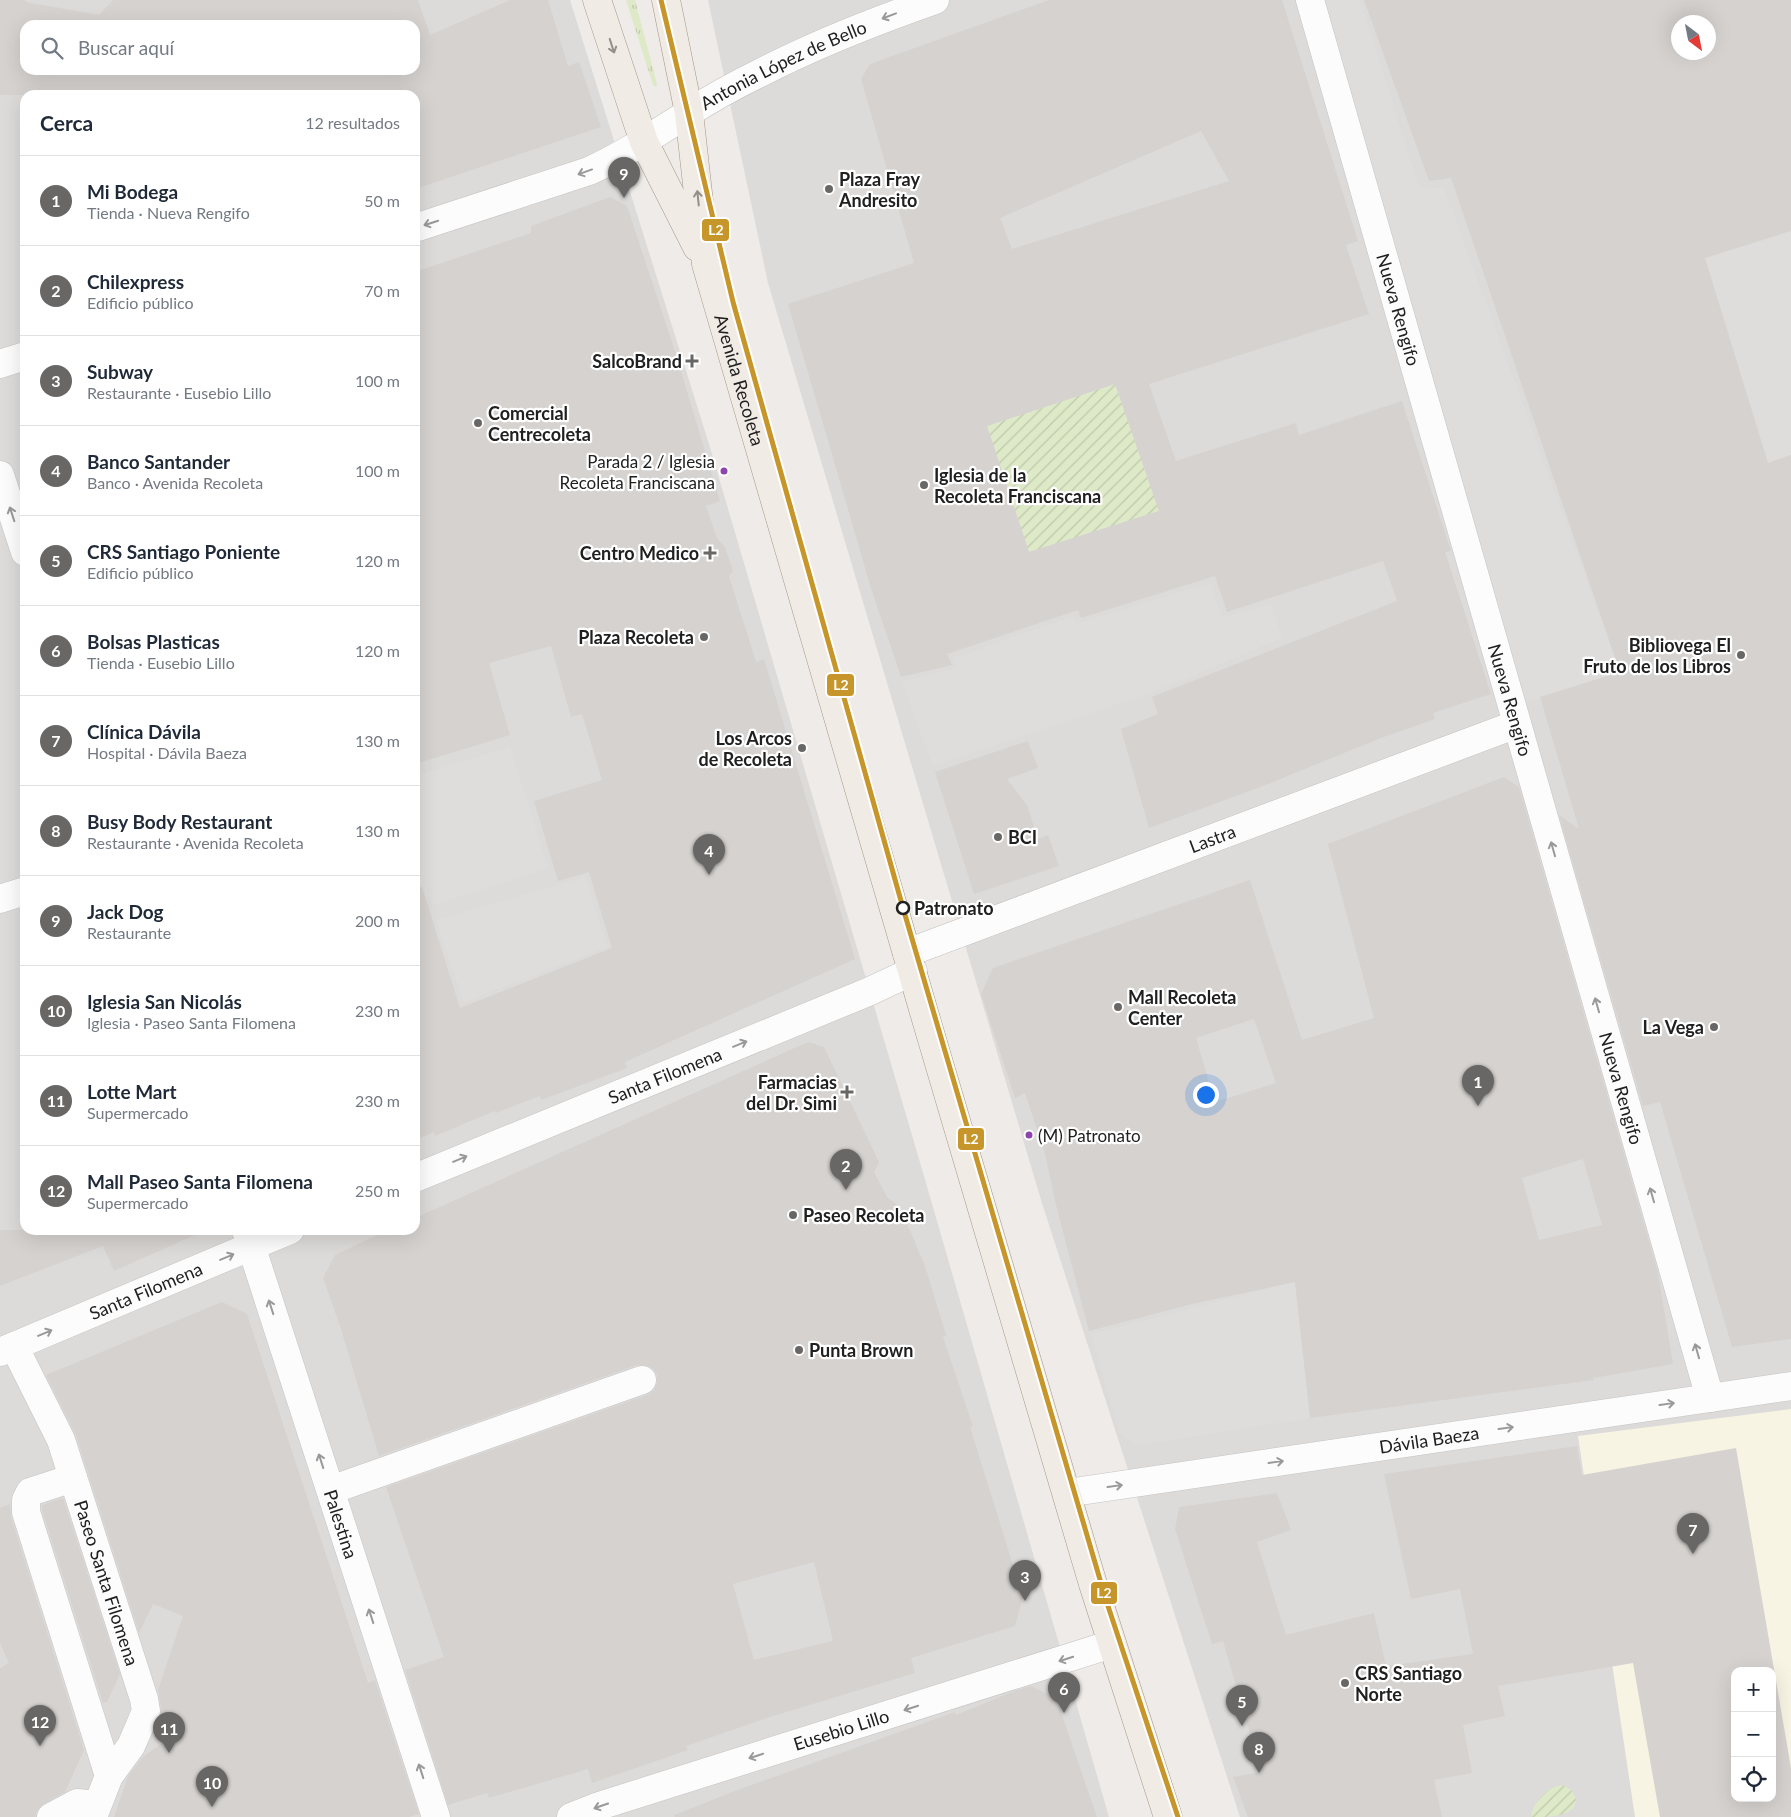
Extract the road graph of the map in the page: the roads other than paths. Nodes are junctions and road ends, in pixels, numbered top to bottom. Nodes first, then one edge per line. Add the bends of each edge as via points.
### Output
1 (597, 0) edge
2 (666, 0) edge
3 (935, 0) edge
4 (1310, 0) edge
5 (689, 113) junction
6 (644, 142) junction
7 (420, 226) edge
8 (706, 264) junction
9 (20, 358) edge
10 (0, 364) edge
11 (0, 475) edge
12 (20, 537) edge
13 (1517, 724) junction
14 (20, 893) edge
15 (0, 899) edge
16 (910, 962) junction
17 (420, 1176) edge
18 (264, 1235) edge
19 (249, 1238) edge
20 (7, 1349) edge
21 (642, 1380) dead end
22 (1791, 1386) edge
23 (1710, 1398) junction
24 (73, 1478) junction
25 (330, 1490) junction
26 (1067, 1493) junction
27 (1112, 1644) junction
28 (109, 1776) junction
29 (95, 1811) edge
30 (51, 1817) edge
31 (436, 1817) edge
32 (571, 1817) edge
33 (1168, 1817) edge

1 -> 6 main road, Avenida Recoleta
2 - 5 main road, Avenida Recoleta
3 -> 5 street, Antonia López de Bello via 829,41 760,73
4 - 13 street, Nueva Rengifo
5 - 6 street, Antonia López de Bello
8 -> 5 main road, Avenida Recoleta
6 -> 7 street, Antonia López de Bello via 589,171
6 - 8 main road, Avenida Recoleta
8 - 16 main road, Avenida Recoleta
9 - 10 street
12 -> 11 street
13 - 16 street, Lastra
23 -> 13 street, Nueva Rengifo
14 - 15 street
17 -> 16 street, Santa Filomena via 868,992
16 - 26 main road, Avenida Recoleta
18 - 19 street, Santa Filomena
20 -> 19 street, Santa Filomena
25 -> 19 street, Palestina
20 - 24 street, Paseo Santa Filomena via 61,1440
21 - 25 street
22 - 23 street, Dávila Baeza
26 -> 23 street, Dávila Baeza
24 - 28 street, Paseo Santa Filomena via 146,1710 131,1746
24 - 28 street via 30,1492 26,1512
31 -> 25 street, Palestina
26 - 27 main road, Avenida Recoleta
27 -> 32 street, Eusebio Lillo
27 - 33 main road, Avenida Recoleta
28 - 29 street, Paseo Santa Filomena
29 - 30 street via 77,1803

